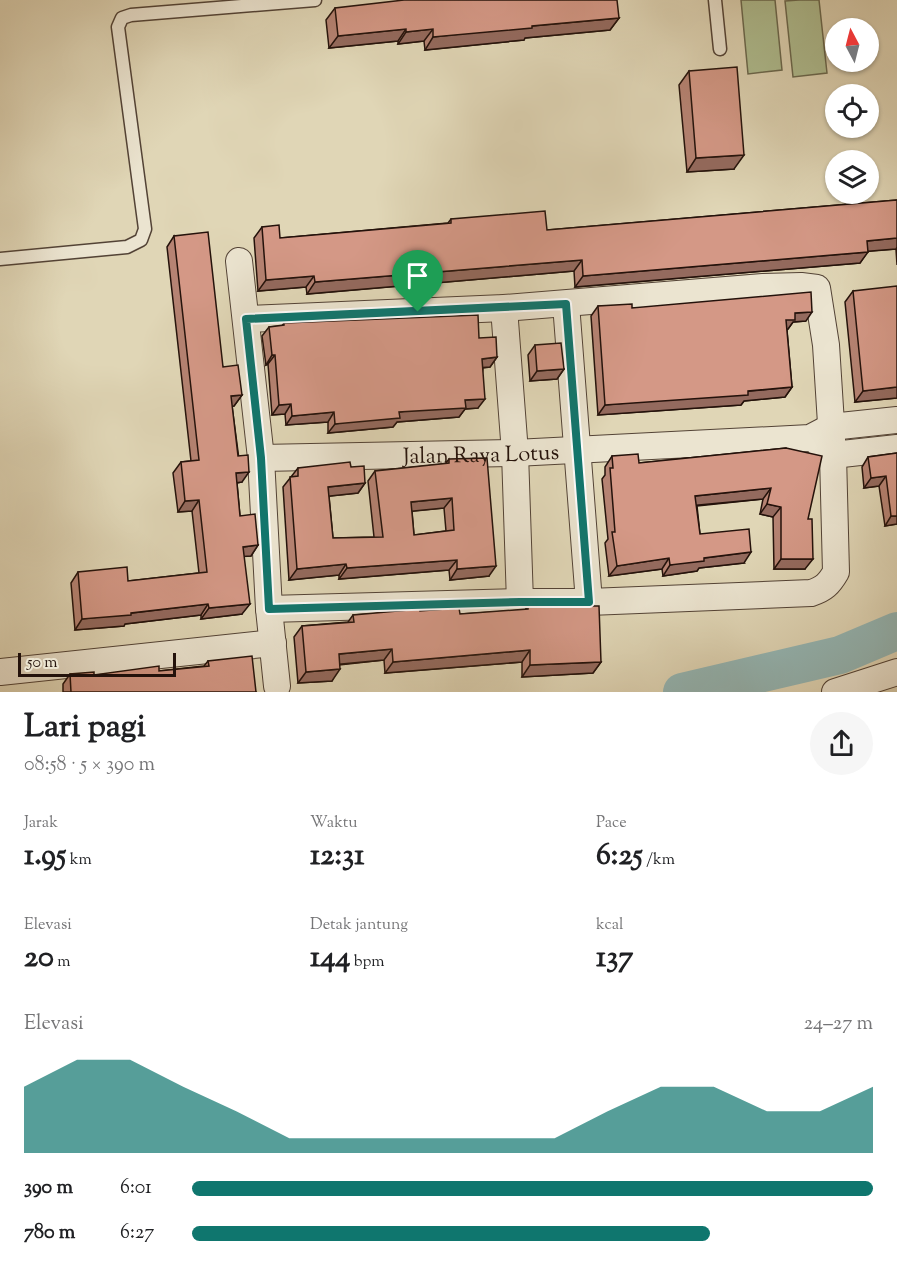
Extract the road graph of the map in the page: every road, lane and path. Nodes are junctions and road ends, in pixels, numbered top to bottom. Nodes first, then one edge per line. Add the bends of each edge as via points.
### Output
1 (315, 0) edge
2 (715, 0) edge
3 (720, 49) dead end
4 (0, 259) edge
5 (239, 261) dead end
6 (566, 304) junction
7 (504, 308) junction
8 (246, 319) junction
9 (897, 420) edge
10 (820, 432) junction
11 (897, 448) edge
12 (578, 450) junction
13 (515, 453) junction
14 (833, 455) junction
15 (261, 458) junction
16 (520, 602) junction
17 (589, 602) junction
18 (269, 609) junction
19 (273, 643) junction
20 (0, 672) edge
21 (897, 672) edge
22 (278, 686) dead end
23 (835, 692) edge
24 (896, 692) edge

1 - 4 lane via 122,18 118,27 145,229 141,240 127,247
2 - 3 lane
5 - 8 street
6 - 7 street
6 - 10 street via 763,287 817,288 826,345
6 - 12 street
7 - 8 street
7 - 13 street
8 - 15 street
9 - 10 street, Jalan Raya Lotus
10 - 12 street, Jalan Raya Lotus
10 - 14 street
11 - 14 street
12 - 13 street, Jalan Raya Lotus
12 - 17 street
13 - 15 street, Jalan Raya Lotus
13 - 16 street
14 - 17 street via 836,572 822,590
15 - 18 street
16 - 17 street
16 - 18 street
18 - 19 street
19 - 20 street
19 - 22 street
21 - 23 street
21 - 24 street

